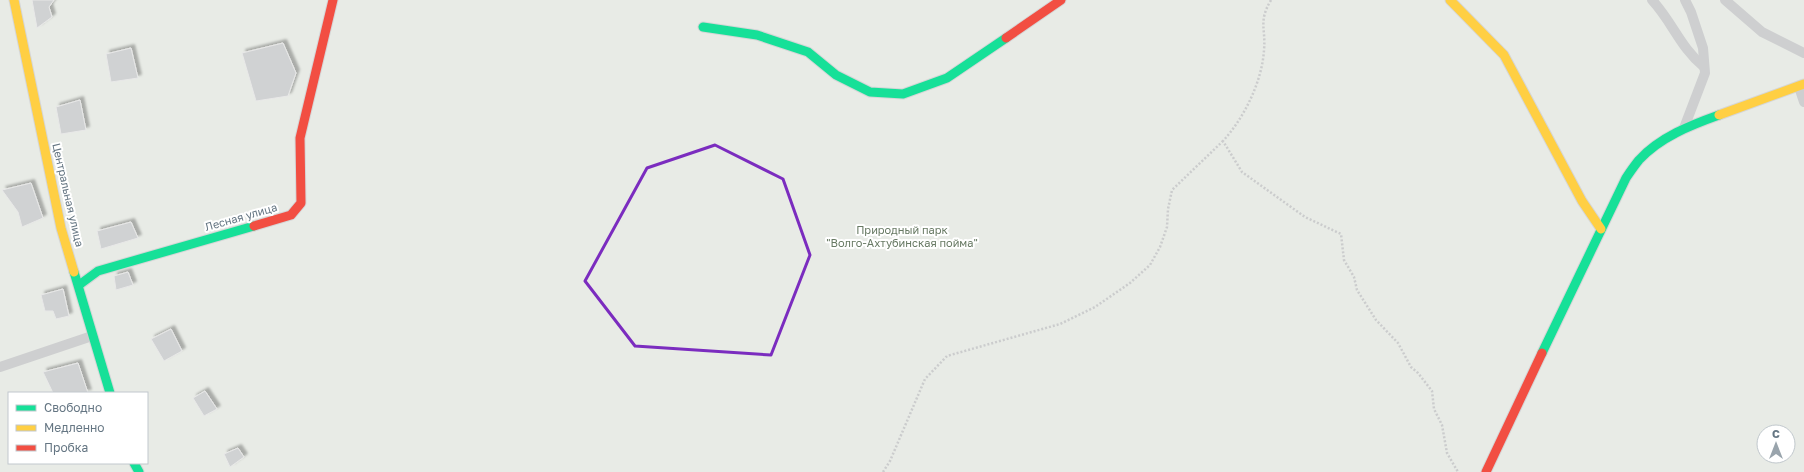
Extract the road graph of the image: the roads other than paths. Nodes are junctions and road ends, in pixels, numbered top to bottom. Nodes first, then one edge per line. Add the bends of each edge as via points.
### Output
1 (14, 0) edge
2 (334, 0) edge
3 (1061, 0) edge
4 (1450, 0) edge
5 (1652, 0) edge
6 (1685, 0) edge
7 (1725, 0) edge
8 (703, 27) dead end
9 (1804, 53) edge
10 (1704, 67) junction
11 (1801, 86) edge
12 (1804, 102) edge
13 (1684, 128) junction
14 (1601, 229) junction
15 (79, 285) junction
16 (92, 336) junction
17 (0, 367) edge
18 (110, 392) edge
19 (1486, 472) edge

1 - 15 street, Центральная улица via 61,228
2 - 15 street, Лесная улица via 300,138 301,203 291,215 98,271
3 - 8 street via 947,78 903,94 870,92 836,75 808,52 757,35
4 - 14 street via 1504,55 1582,201
5 - 10 street via 1665,14 1682,44
6 - 10 street via 1703,48
7 - 9 street via 1762,32
10 - 13 street via 1705,73
11 - 12 street
11 - 13 street
13 - 14 street via 1639,160 1626,178
14 - 19 street
15 - 16 street, Центральная улица
16 - 17 street
16 - 18 street, Центральная улица

